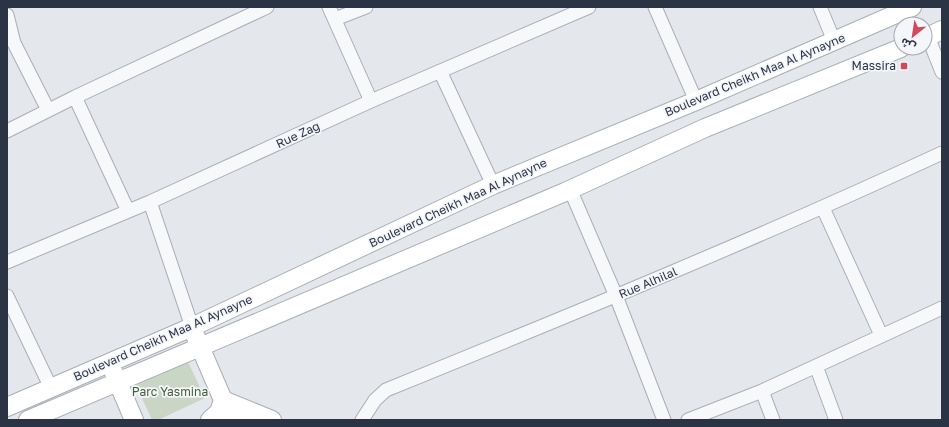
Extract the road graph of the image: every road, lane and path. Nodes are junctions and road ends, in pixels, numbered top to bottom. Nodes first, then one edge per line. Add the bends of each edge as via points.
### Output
1 (267, 7) edge
2 (329, 7) edge
3 (366, 7) edge
4 (655, 7) edge
5 (820, 7) edge
6 (912, 7) edge
7 (586, 8) edge
8 (7, 15) edge
9 (335, 20) junction
10 (9, 34) edge
11 (933, 39) edge
12 (834, 41) junction
13 (893, 51) edge
14 (440, 71) junction
15 (942, 72) edge
16 (75, 97) junction
17 (371, 101) junction
18 (696, 101) junction
19 (48, 110) junction
20 (7, 131) edge
21 (942, 153) edge
22 (492, 185) junction
23 (570, 189) junction
24 (150, 202) junction
25 (823, 208) junction
26 (128, 211) junction
27 (7, 262) edge
28 (7, 296) edge
29 (616, 296) junction
30 (942, 308) edge
31 (192, 327) junction
32 (881, 335) junction
33 (199, 346) junction
34 (108, 363) junction
35 (816, 366) junction
36 (119, 383) junction
37 (51, 388) junction
38 (762, 391) junction
39 (218, 405) edge
40 (7, 407) edge
41 (28, 420) edge
42 (134, 420) edge
43 (239, 420) edge
44 (272, 420) edge
45 (362, 420) edge
46 (664, 420) edge
47 (688, 420) edge
48 (774, 420) edge
49 (836, 420) edge

1 - 16 street
2 - 9 street
3 - 9 street
4 - 18 street
5 - 12 street
6 - 12 main road, Boulevard Cheikh Maa Al Aynayne
7 - 14 street, Rue Zag
8 - 10 street
9 - 17 street
10 - 19 street
11 - 15 street
12 - 18 main road, Boulevard Cheikh Maa Al Aynayne
13 - 23 main road, Boulevard Cheikh Maa Al Aynayne via 705,128
14 - 17 street, Rue Zag
14 - 22 street
16 - 19 street
16 - 26 street
17 - 24 street, Rue Zag
18 - 22 main road, Boulevard Cheikh Maa Al Aynayne
19 - 20 street
21 - 25 street, Rue Alhilal
22 - 31 main road, Boulevard Cheikh Maa Al Aynayne
23 - 29 street
23 - 33 main road, Boulevard Cheikh Maa Al Aynayne
24 - 26 street, Rue Zag
24 - 31 street
25 - 29 street, Rue Alhilal
25 - 32 street
26 - 27 street, Rue Zag
28 - 37 street
29 - 45 street, Rue Alhilal via 386,390 375,400
29 - 46 street
30 - 32 street
31 - 33 main road
31 - 34 main road, Boulevard Cheikh Maa Al Aynayne
32 - 35 street
33 - 36 main road, Boulevard Cheikh Maa Al Aynayne
33 - 39 main road
34 - 36 main road
34 - 37 main road, Boulevard Cheikh Maa Al Aynayne
35 - 38 street
35 - 49 street
36 - 41 main road, Boulevard Cheikh Maa Al Aynayne
36 - 42 main road
37 - 40 main road, Boulevard Cheikh Maa Al Aynayne
38 - 47 street
38 - 48 street
39 - 43 main road
39 - 44 main road

